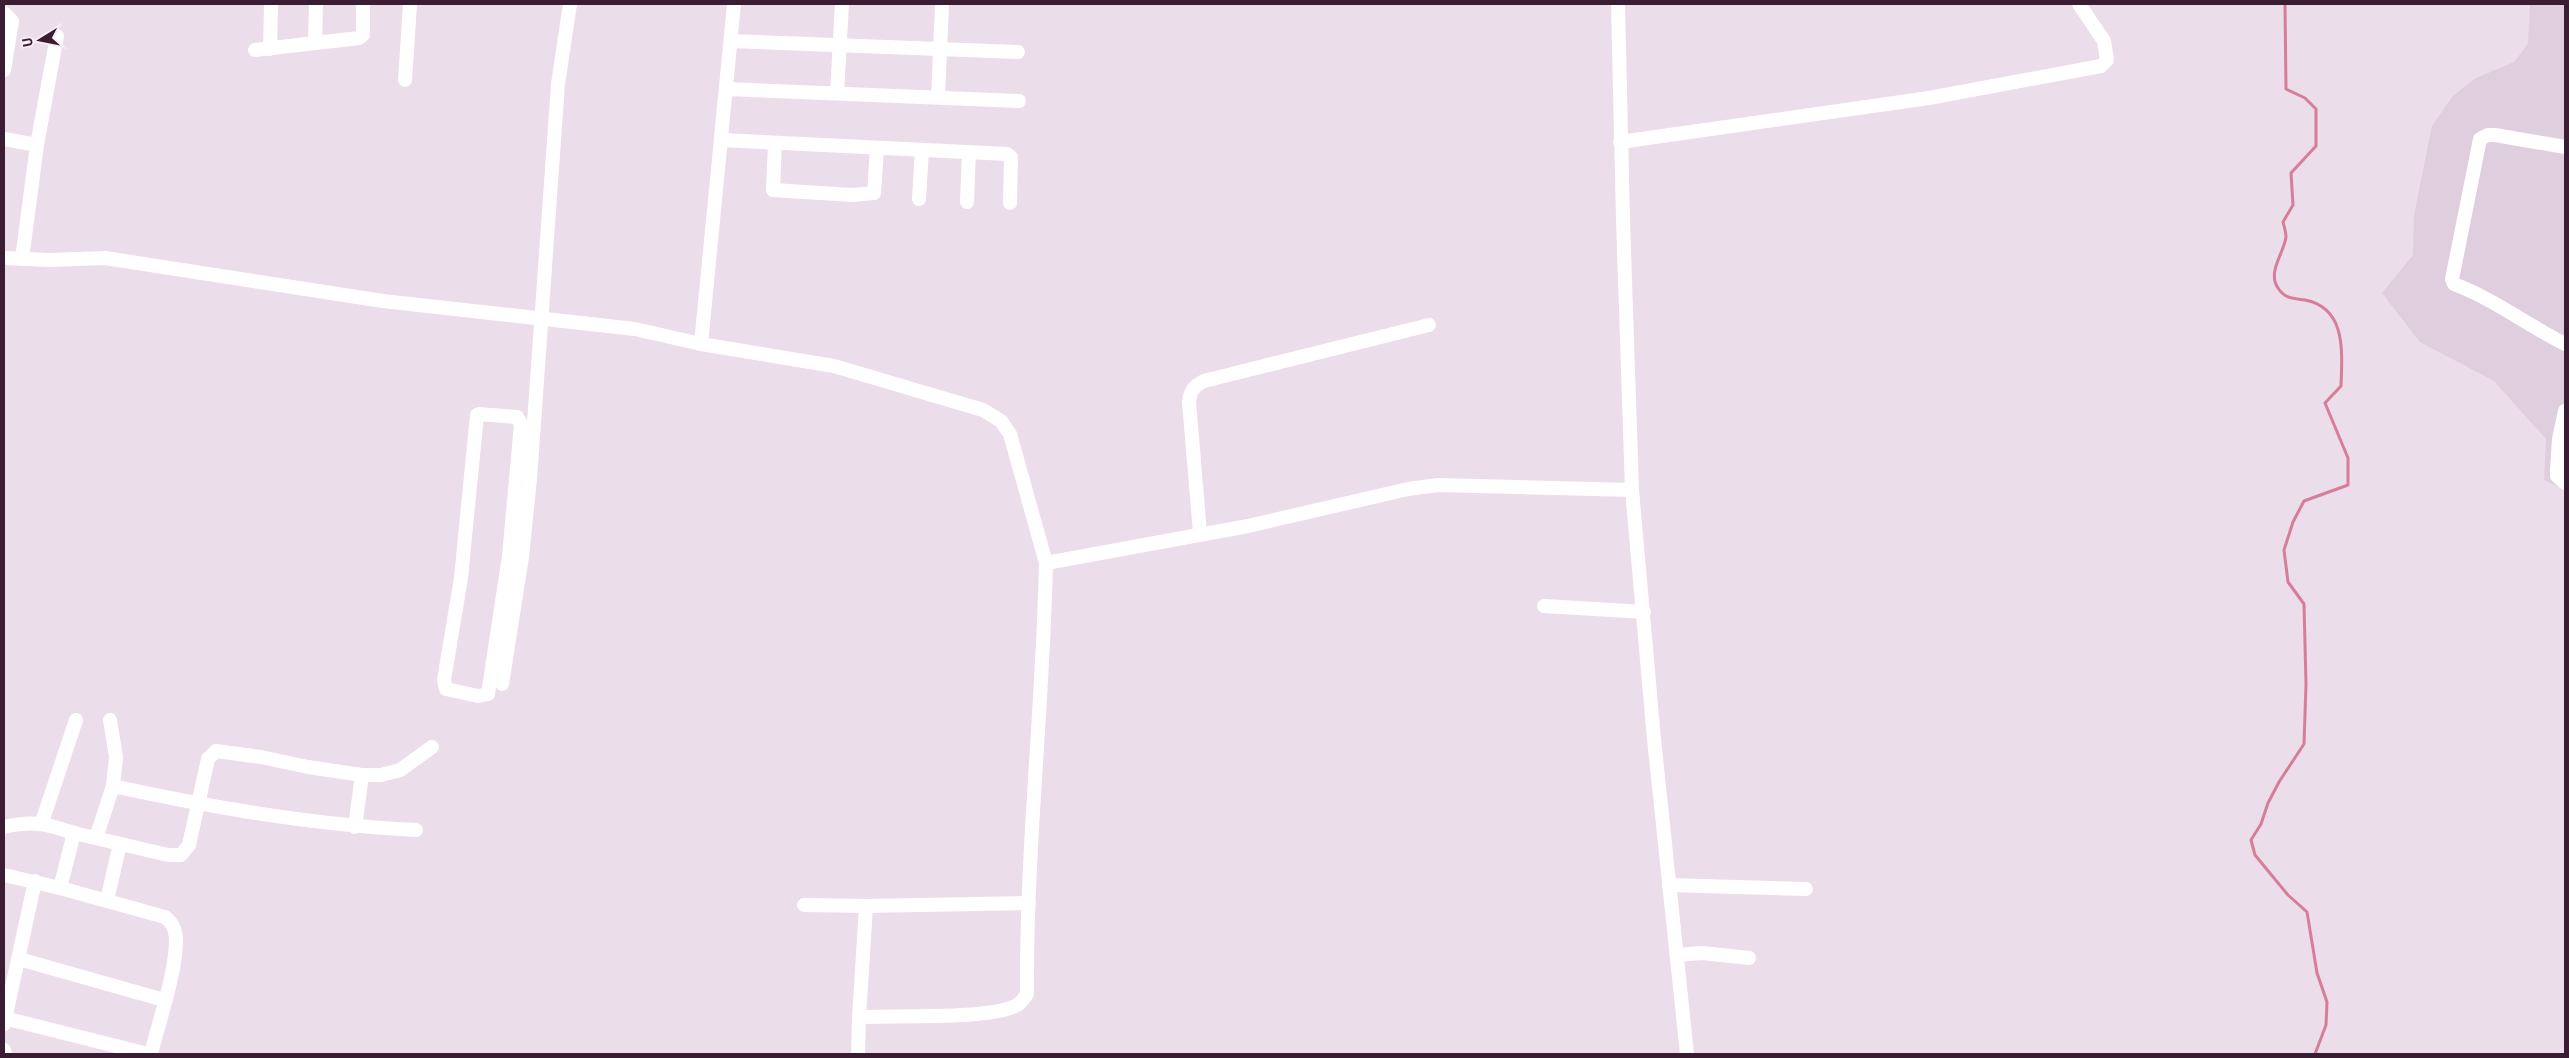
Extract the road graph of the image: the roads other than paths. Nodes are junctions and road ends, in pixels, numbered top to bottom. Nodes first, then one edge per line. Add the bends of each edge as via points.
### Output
1 (271, 4) edge
2 (316, 4) edge
3 (363, 4) edge
4 (410, 4) edge
5 (570, 4) edge
6 (734, 4) edge
7 (842, 4) edge
8 (942, 4) edge
9 (1618, 4) edge
10 (2079, 4) edge
11 (4, 13) edge
12 (58, 36) dead end
13 (730, 41) junction
14 (315, 43) junction
15 (840, 45) junction
16 (940, 48) junction
17 (270, 49) junction
18 (255, 50) dead end
19 (1018, 52) dead end
20 (4, 65) edge
21 (405, 80) dead end
22 (726, 89) junction
23 (837, 93) junction
24 (938, 97) junction
25 (1019, 101) dead end
26 (4, 139) edge
27 (725, 140) junction
28 (1620, 142) junction
29 (775, 143) junction
30 (37, 145) junction
31 (2565, 147) edge
32 (877, 148) junction
33 (922, 150) junction
34 (968, 152) junction
35 (725, 189) dead end
36 (919, 199) dead end
37 (967, 202) dead end
38 (1010, 203) dead end
39 (4, 258) edge
40 (22, 259) junction
41 (542, 319) junction
42 (1429, 325) dead end
43 (702, 344) junction
44 (2565, 344) edge
45 (2565, 411) edge
46 (2565, 483) edge
47 (1632, 490) junction
48 (1200, 533) junction
49 (515, 556) junction
50 (1046, 563) junction
51 (1544, 606) dead end
52 (1644, 612) junction
53 (502, 684) dead end
54 (76, 720) dead end
55 (110, 720) dead end
56 (432, 748) dead end
57 (362, 775) junction
58 (113, 786) junction
59 (199, 804) junction
60 (42, 822) junction
61 (4, 827) edge
62 (355, 827) junction
63 (416, 830) dead end
64 (74, 832) junction
65 (96, 838) junction
66 (120, 844) junction
67 (4, 874) edge
68 (35, 881) junction
69 (1669, 886) junction
70 (60, 888) junction
71 (1806, 889) dead end
72 (106, 900) junction
73 (1030, 903) junction
74 (804, 905) dead end
75 (866, 906) junction
76 (1677, 955) junction
77 (1749, 958) dead end
78 (19, 959) junction
79 (164, 1000) junction
80 (859, 1017) junction
81 (4, 1020) edge
82 (4, 1050) edge
83 (5, 1054) edge
84 (150, 1054) edge
85 (858, 1054) edge
86 (1687, 1054) edge

1 - 17 street
2 - 14 street
3 - 14 street via 360,38
4 - 21 street
5 - 41 street via 558,84
6 - 13 street
7 - 15 street
8 - 16 street
9 - 28 street
10 - 28 street via 2107,48 2107,60 2101,66 1929,98
11 - 20 street via 12,22
12 - 30 street
13 - 15 street
13 - 22 street
14 - 17 street
15 - 16 street
15 - 23 street
16 - 19 street
16 - 24 street
17 - 18 street
22 - 23 street
22 - 27 street
23 - 24 street
24 - 25 street
26 - 30 street
27 - 29 street
27 - 35 street
27 - 43 street
28 - 47 street
29 - 32 street
29 - 32 street via 772,190 852,195 874,193
30 - 40 street
31 - 44 street via 2496,135 2480,139 2452,279 2454,284 2480,294 2526,324
32 - 33 street
33 - 34 street
33 - 36 street
34 - 37 street
34 - 38 street via 1012,156
39 - 40 street
40 - 41 street via 105,258 383,301
41 - 43 street via 635,329
41 - 49 street
42 - 48 street via 1204,380 1194,387 1189,402
43 - 50 street via 834,366 958,401 1001,421 1010,434
45 - 46 street via 2559,439 2557,476
47 - 48 street via 1438,485
47 - 52 street
48 - 50 street
49 - 49 street via 521,424 517,417 479,414 461,578 444,680 446,689 478,696 488,694
49 - 53 street
50 - 73 street
51 - 52 street
52 - 69 street
54 - 60 street
55 - 58 street via 116,757
56 - 57 street via 391,774
57 - 59 street via 216,751 208,759
57 - 62 street
58 - 59 street
58 - 65 street
59 - 62 street
59 - 66 street via 189,845 181,855
60 - 61 street
60 - 64 street
62 - 63 street
64 - 65 street
64 - 70 street
65 - 66 street
66 - 72 street
67 - 68 street
68 - 70 street
68 - 78 street
69 - 71 street
69 - 76 street
70 - 72 street
72 - 79 street via 165,917 172,924 176,939
73 - 75 street
73 - 80 street via 1027,994 1018,1005 974,1013
74 - 75 street
75 - 80 street
76 - 77 street via 1702,952
76 - 86 street
78 - 79 street
78 - 81 street
79 - 84 street
80 - 85 street
81 - 84 street
82 - 83 street

